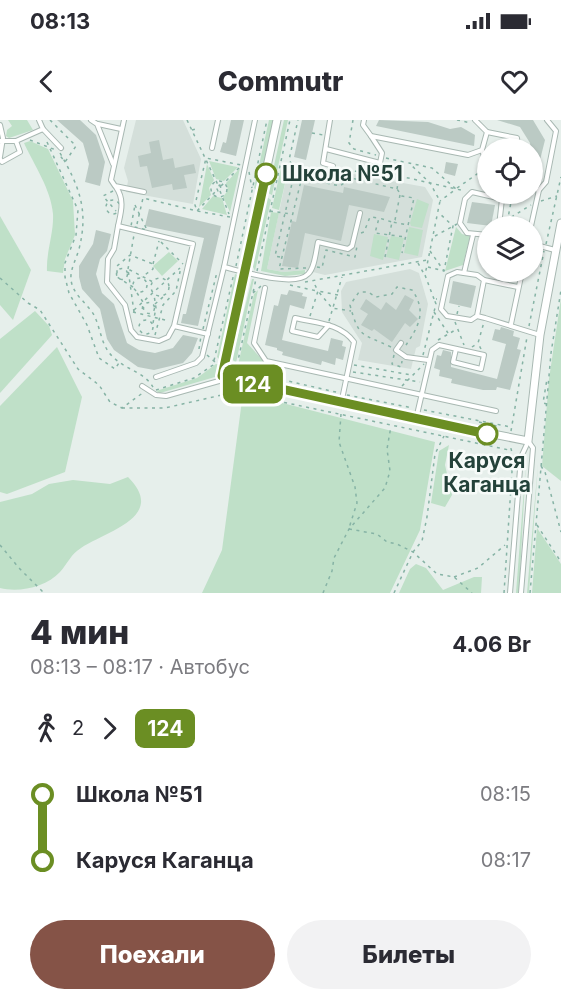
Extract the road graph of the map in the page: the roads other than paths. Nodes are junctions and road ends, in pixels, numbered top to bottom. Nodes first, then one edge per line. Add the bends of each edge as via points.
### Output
1 (39, 120) edge
2 (91, 120) edge
3 (124, 120) edge
4 (218, 120) edge
5 (255, 120) edge
6 (277, 120) edge
7 (330, 120) edge
8 (364, 120) edge
9 (547, 120) edge
10 (476, 122) edge
11 (97, 124) junction
12 (0, 125) edge
13 (44, 129) junction
14 (121, 129) junction
15 (487, 132) junction
16 (371, 136) junction
17 (485, 138) edge
18 (517, 138) edge
19 (1, 142) edge
20 (17, 144) junction
21 (212, 148) dead end
22 (326, 148) junction
23 (59, 149) road end
24 (477, 152) edge
25 (0, 158) edge
26 (333, 166) dead end
27 (113, 167) junction
28 (543, 185) edge
29 (115, 186) junction
30 (144, 192) dead end
31 (360, 213) dead end
32 (500, 216) edge
33 (561, 223) edge
34 (118, 226) junction
35 (473, 235) junction
36 (477, 235) edge
37 (543, 247) edge
38 (555, 249) junction
39 (224, 267) junction
40 (244, 272) junction
41 (464, 273) junction
42 (477, 278) edge
43 (484, 282) edge
44 (494, 282) edge
45 (520, 282) edge
46 (519, 287) junction
47 (265, 288) dead end
48 (477, 316) junction
49 (511, 324) junction
50 (174, 326) junction
51 (329, 326) junction
52 (208, 334) junction
53 (540, 335) junction
54 (401, 343) dead end
55 (456, 349) junction
56 (425, 362) junction
57 (222, 376) junction
58 (156, 377) dead end
59 (345, 378) junction
60 (142, 386) dead end
61 (421, 394) junction
62 (341, 404) junction
63 (496, 411) dead end
64 (416, 419) junction
65 (528, 441) junction
66 (510, 593) edge
67 (521, 593) edge

1 - 13 lane
2 - 11 lane
3 - 14 lane
4 - 21 lane
5 - 39 lane
6 - 40 street
7 - 22 lane
8 - 16 lane
9 - 28 lane via 556,131
10 - 15 lane
11 - 14 lane
11 - 27 lane
12 - 19 lane
13 - 20 lane
13 - 23 lane
14 - 27 lane
15 - 17 lane
15 - 18 lane
16 - 22 lane via 382,153 380,163
16 - 24 lane via 468,155
19 - 20 lane
19 - 25 lane
20 - 25 lane via 20,152 2,162
22 - 26 lane via 322,164
27 - 29 lane via 111,180
29 - 30 lane
29 - 34 lane via 122,198
31 - 40 lane via 352,246 348,249 318,242 313,269 304,276 281,280
32 - 35 lane via 502,199 472,192 465,199 460,223
33 - 38 street
34 - 50 lane via 193,244
34 - 50 lane via 107,282 125,305 131,330 137,337 159,341 168,337
35 - 36 lane
35 - 41 lane
37 - 38 lane
38 - 53 street
39 - 40 lane
39 - 52 lane
40 - 57 street
41 - 42 lane
41 - 48 lane via 448,276 441,309 453,318 471,320
43 - 48 lane
44 - 46 lane
45 - 46 lane
46 - 49 lane
47 - 59 lane via 254,343 266,362
48 - 49 lane
49 - 53 lane
50 - 52 lane
51 - 51 lane via 318,337 292,331 295,318
51 - 59 lane via 346,331 354,342
52 - 58 lane via 205,353 196,363
53 - 65 street
54 - 56 lane via 400,352
55 - 55 lane via 453,363 481,369 484,355
55 - 56 lane via 439,345
56 - 61 lane
57 - 60 lane via 219,381 165,396
57 - 62 street
59 - 61 lane
59 - 62 lane
61 - 63 lane
61 - 64 lane
62 - 64 street
64 - 65 street
65 - 66 lane via 520,458
65 - 67 lane via 533,448

